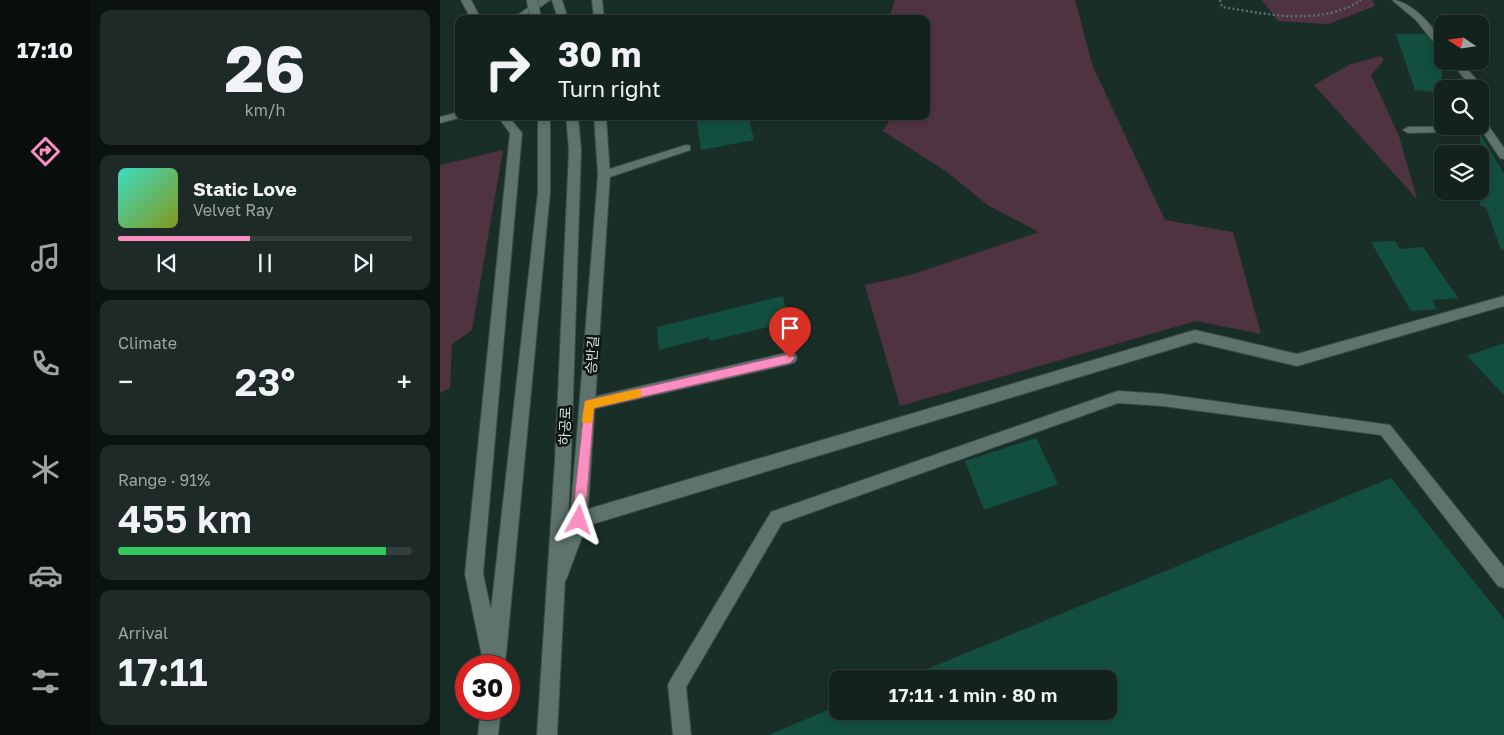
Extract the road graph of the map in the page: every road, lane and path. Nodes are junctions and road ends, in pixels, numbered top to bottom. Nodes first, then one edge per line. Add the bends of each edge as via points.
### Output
1 (466, 0) edge
2 (532, 0) edge
3 (545, 0) edge
4 (557, 0) edge
5 (597, 0) edge
6 (1220, 0) edge
7 (1361, 0) edge
8 (1396, 0) edge
9 (474, 15) edge
10 (523, 15) edge
11 (535, 15) edge
12 (562, 15) edge
13 (599, 15) edge
14 (1434, 36) edge
15 (1463, 70) edge
16 (1471, 80) edge
17 (455, 116) edge
18 (440, 120) edge
19 (505, 120) edge
20 (544, 120) edge
21 (572, 120) edge
22 (600, 120) edge
23 (1434, 129) edge
24 (1408, 130) dead end
25 (1489, 134) edge
26 (686, 148) dead end
27 (1504, 156) edge
28 (604, 175) junction
29 (1504, 301) edge
30 (790, 358) dead end
31 (589, 404) junction
32 (579, 520) junction
33 (1504, 580) edge
34 (555, 590) junction
35 (492, 655) edge
36 (496, 655) edge
37 (490, 720) edge
38 (488, 735) edge
39 (547, 735) edge
40 (682, 735) edge

1 - 9 street
2 - 11 street, bridge
3 - 10 street
4 - 12 street
5 - 13 street
6 - 7 path via 1222,7 1305,17 1338,13
8 - 14 lane via 1419,18
15 - 16 lane
17 - 18 street
19 - 35 street via 516,134 474,574
20 - 36 street via 544,192
21 - 34 street, 하공로 via 575,150
22 - 28 street, 승반길
23 - 24 lane
25 - 27 lane
26 - 28 lane
28 - 31 street, 승반길
29 - 32 street via 1297,360 1195,336
30 - 31 lane
31 - 32 street, 승반길
32 - 34 street, 승반길
33 - 40 lane via 1385,429 1163,400 1118,398 777,517 677,685
34 - 39 street, 하공로
37 - 38 street

